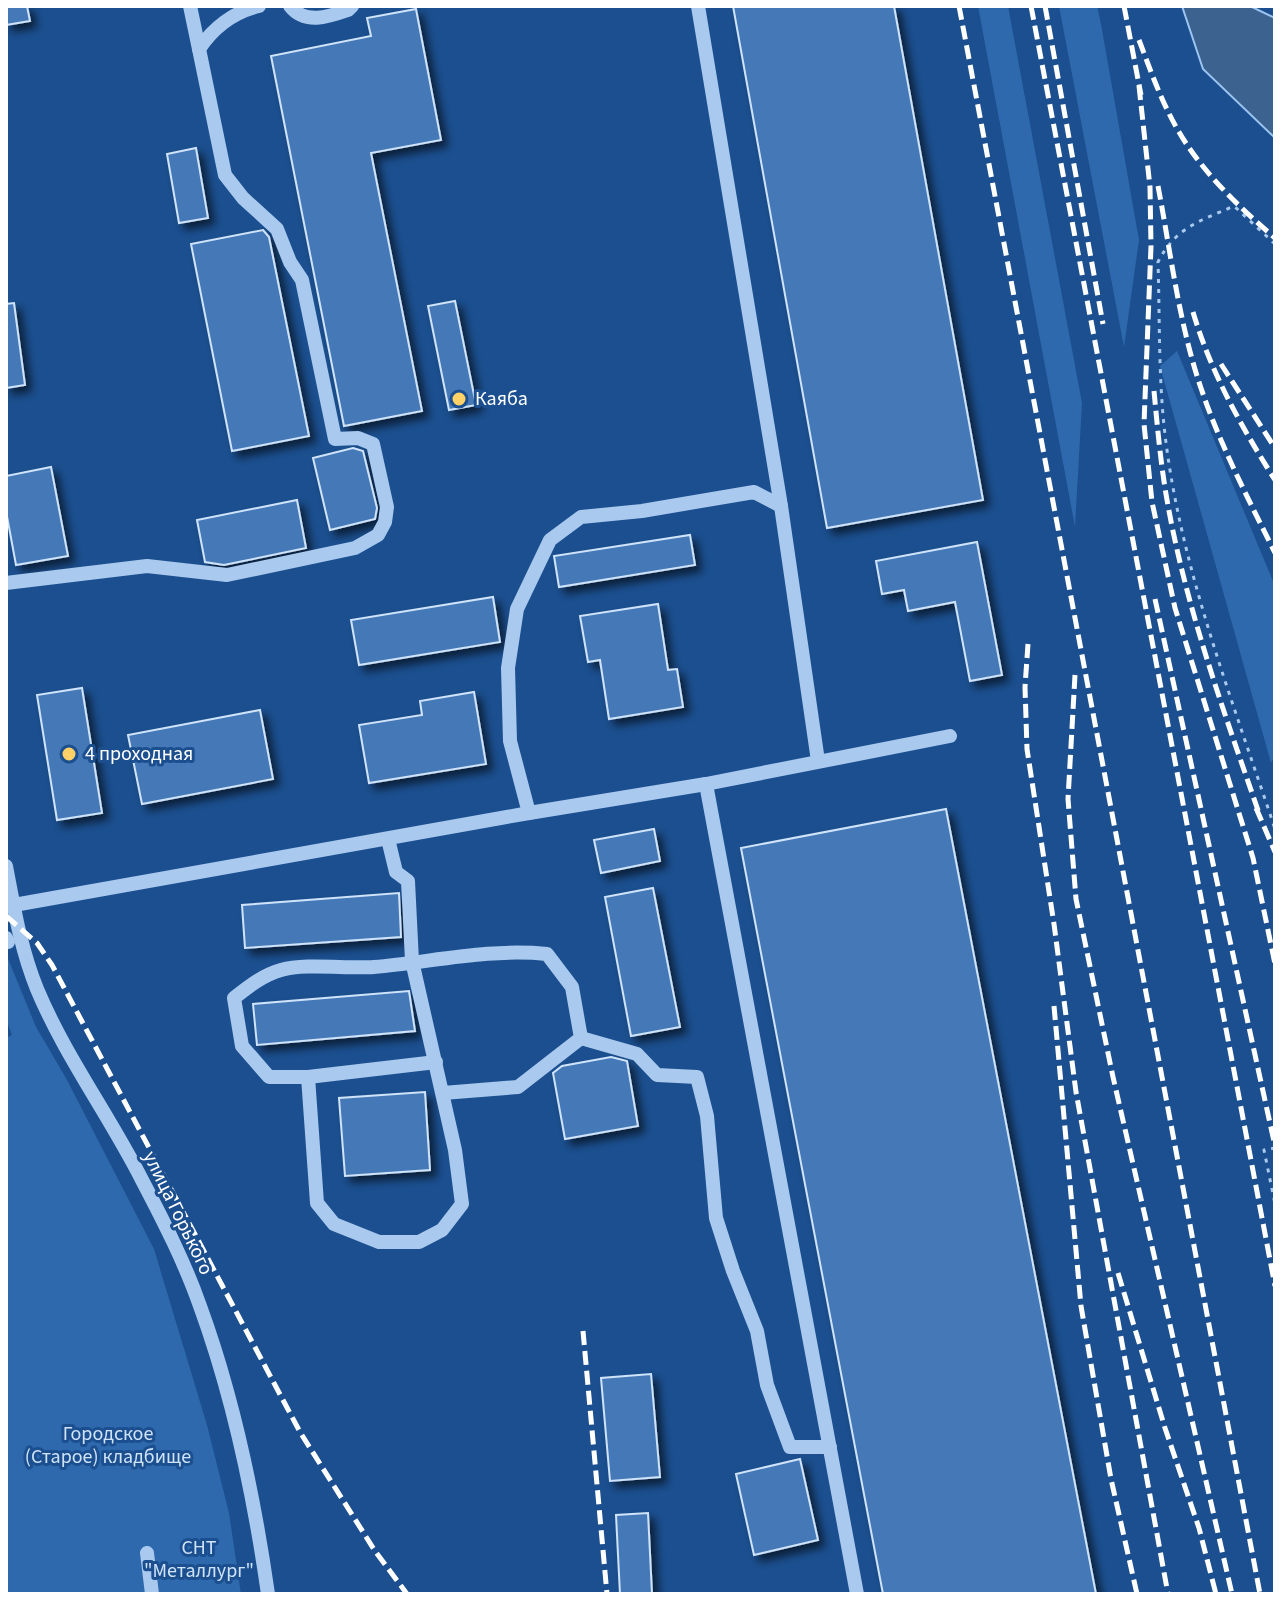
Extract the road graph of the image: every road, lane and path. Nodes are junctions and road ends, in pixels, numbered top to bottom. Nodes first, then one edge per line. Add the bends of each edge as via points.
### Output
1 (190, 6) edge
2 (259, 6) edge
3 (290, 6) edge
4 (352, 6) edge
5 (698, 6) edge
6 (199, 49) junction
7 (1275, 244) edge
8 (781, 506) junction
9 (6, 583) edge
10 (950, 736) dead end
11 (818, 761) junction
12 (706, 784) junction
13 (529, 813) junction
14 (1275, 829) edge
15 (388, 839) junction
16 (6, 866) edge
17 (14, 905) junction
18 (10, 940) edge
19 (412, 961) junction
20 (581, 1038) junction
21 (436, 1062) junction
22 (308, 1077) junction
23 (443, 1093) junction
24 (1275, 1148) edge
25 (1275, 1204) edge
26 (830, 1447) junction
27 (147, 1553) dead end
28 (152, 1594) edge
29 (268, 1594) edge
30 (857, 1594) edge

1 - 6 street
2 - 6 street via 244,9 210,33
3 - 4 street via 296,14 313,19
5 - 8 street
6 - 9 street via 225,175 277,229 302,280 335,439 373,444 387,507 385,522 378,535 355,548 227,575 147,566
7 - 14 path via 1234,206 1184,228 1158,262 1166,448 1182,532
8 - 11 street
8 - 13 street via 754,492 581,517 550,540 517,609 508,668 510,741
10 - 11 street
11 - 12 street
12 - 13 street
12 - 26 street
13 - 15 street
15 - 17 street
15 - 19 street via 396,872 408,881
16 - 17 street, улица Горького
17 - 18 street, улица Горького
18 - 29 street, улица Горького via 142,1179 200,1304 237,1423
19 - 20 street via 516,951 547,954 572,987
19 - 21 street
19 - 22 street via 283,969 234,998 242,1046 269,1077
20 - 23 street via 518,1087
20 - 26 street via 637,1054 657,1075 697,1077 707,1116 716,1218 757,1331 767,1385 790,1447
21 - 22 street
21 - 23 street
22 - 23 street via 317,1203 334,1224 379,1242 419,1242 442,1230 462,1204
24 - 25 path via 1264,1150
26 - 30 street
27 - 28 street

